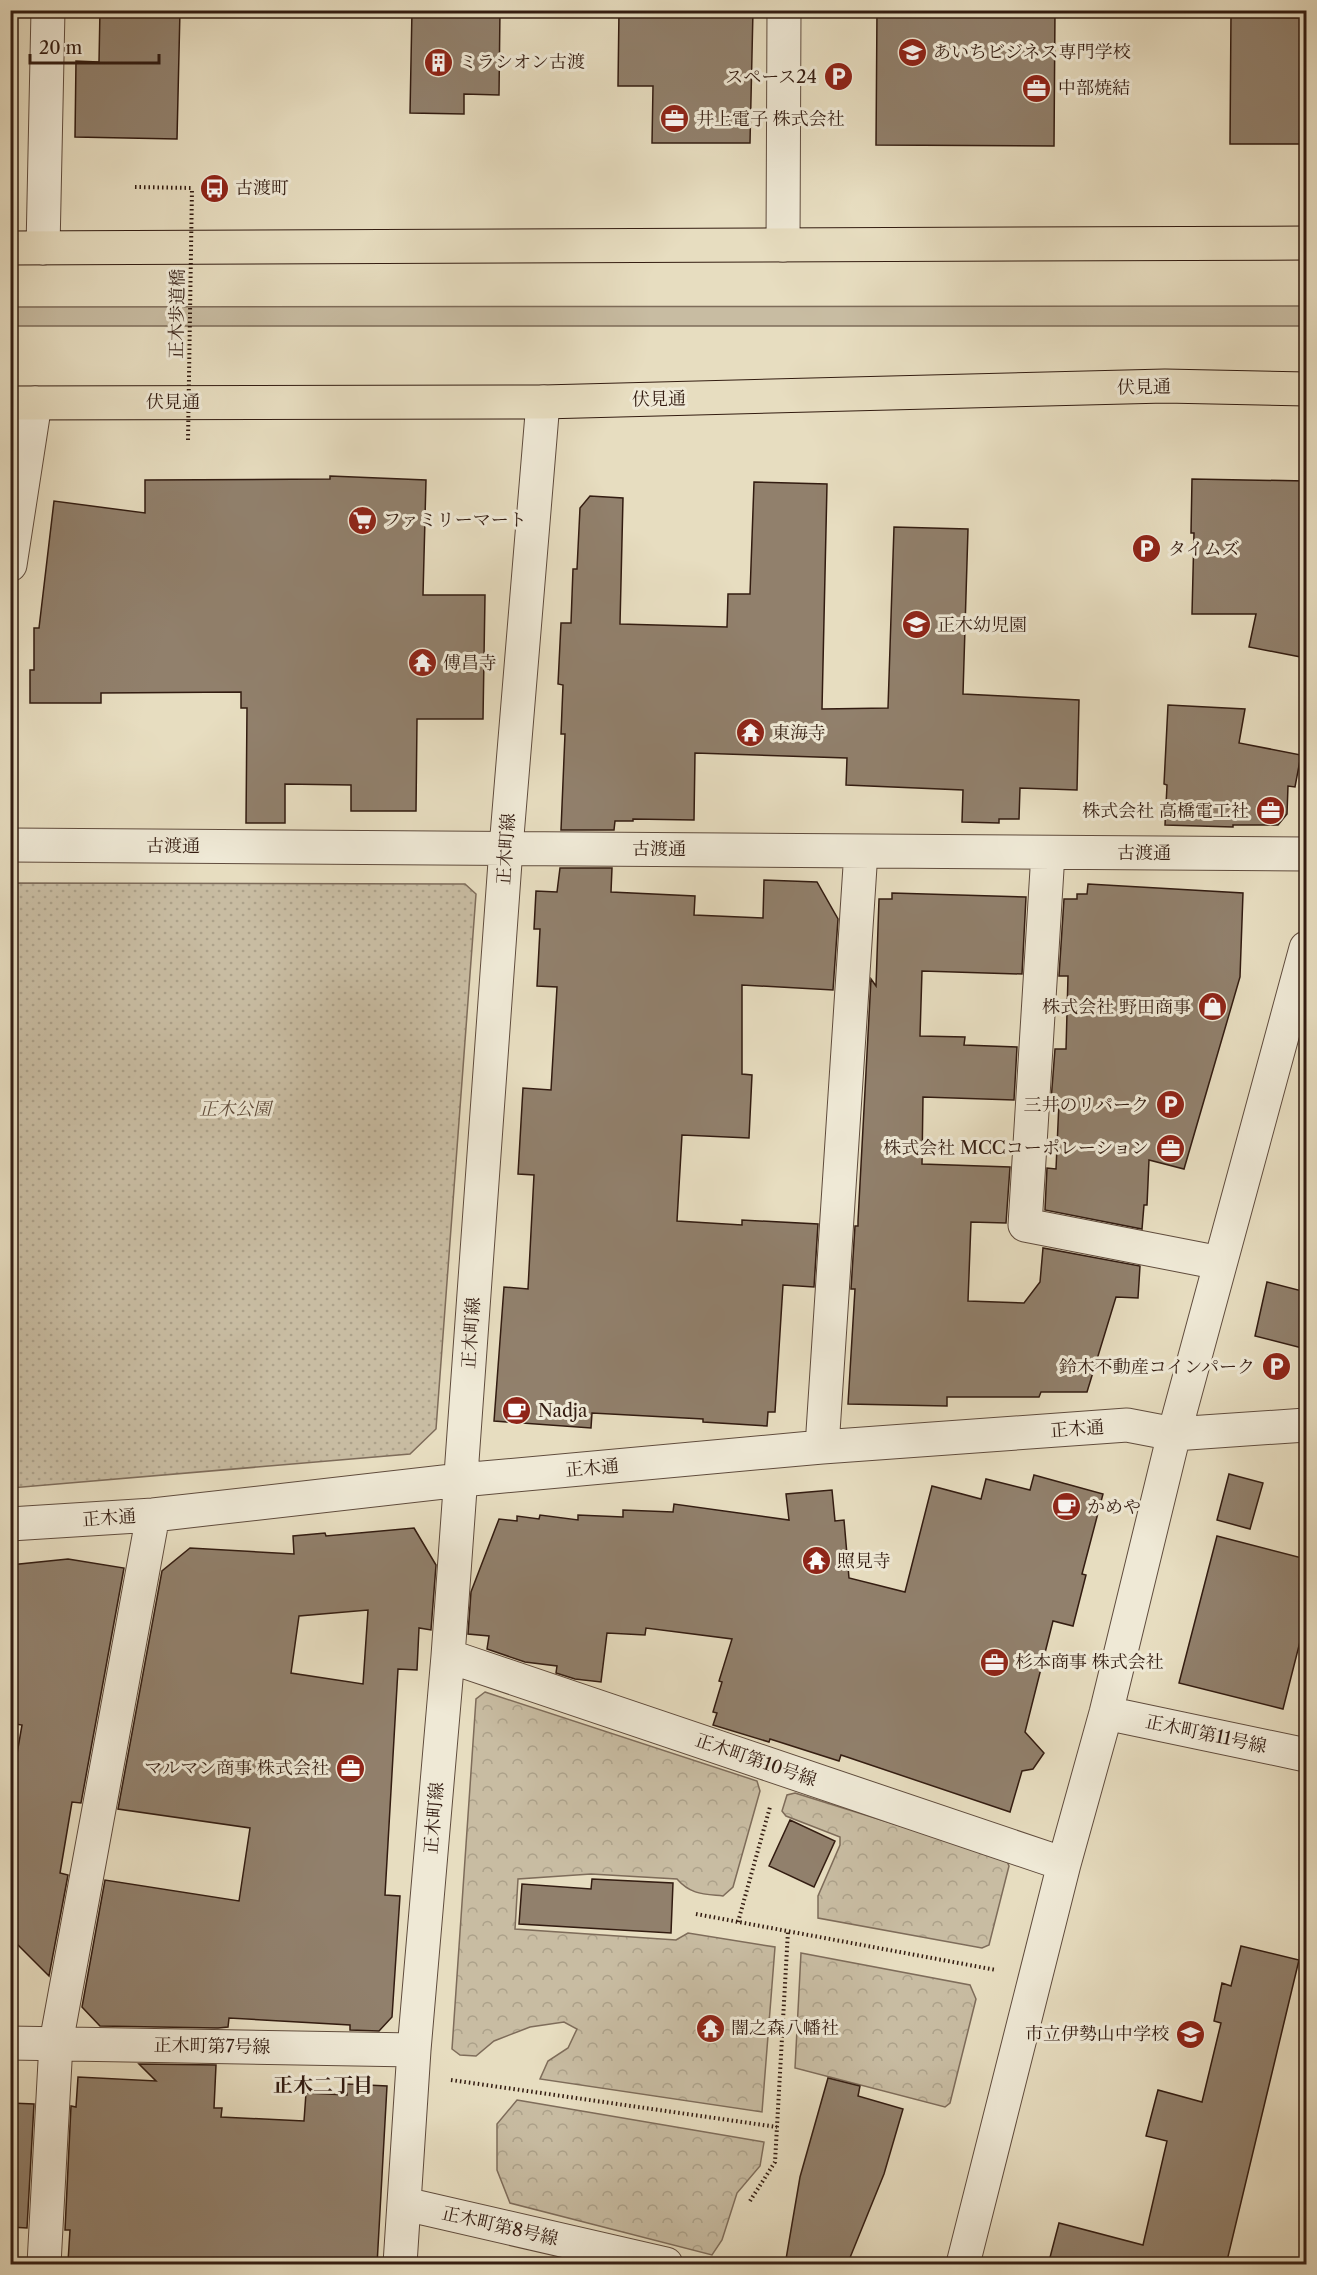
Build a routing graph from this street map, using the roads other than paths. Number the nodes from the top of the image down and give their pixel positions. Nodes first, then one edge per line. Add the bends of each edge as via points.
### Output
1 (48, 10) edge
2 (784, 10) edge
3 (1306, 243) edge
4 (783, 245) junction
5 (10, 248) edge
6 (43, 248) junction
7 (1306, 389) edge
8 (543, 402) junction
9 (23, 403) edge
10 (10, 566) edge
11 (10, 845) edge
12 (506, 848) junction
13 (861, 851) junction
14 (1048, 853) junction
15 (1306, 854) edge
16 (1306, 948) edge
17 (1220, 1263) junction
18 (1306, 1425) edge
19 (1174, 1434) junction
20 (822, 1447) junction
21 (460, 1480) junction
22 (153, 1515) junction
23 (10, 1524) edge
24 (448, 1656) junction
25 (1106, 1713) junction
26 (1306, 1755) edge
27 (1064, 1864) junction
28 (10, 2043) edge
29 (56, 2043) junction
30 (414, 2062) junction
31 (405, 2204) junction
32 (44, 2265) edge
33 (400, 2265) edge
34 (666, 2265) edge
35 (963, 2265) edge

1 - 6 street
2 - 4 street
3 - 4 highway
4 - 6 highway
5 - 6 highway
7 - 8 highway, 伏見通 via 1165,386
8 - 9 highway, 伏見通
8 - 12 street, 正木町線
9 - 10 street
11 - 12 street, 古渡通
12 - 13 street, 古渡通
12 - 21 street, 正木町線
13 - 14 street, 古渡通
13 - 20 street
14 - 15 street, 古渡通
14 - 17 street via 1025,1225
16 - 17 street
17 - 19 street
18 - 19 street, 正木通
19 - 20 street, 正木通 via 1127,1425
19 - 25 street
20 - 21 street, 正木通
21 - 22 street, 正木通
21 - 24 street, 正木町線
22 - 23 street, 正木通
22 - 29 street
24 - 27 street, 正木町第10号線
24 - 30 street, 正木町線
25 - 26 street, 正木町第11号線
25 - 27 street
27 - 35 street
28 - 29 street, 正木町第7号線
29 - 30 street, 正木町第7号線
29 - 32 street
30 - 31 street, 正木町線
31 - 33 street, 正木町線
31 - 34 street, 正木町第8号線

